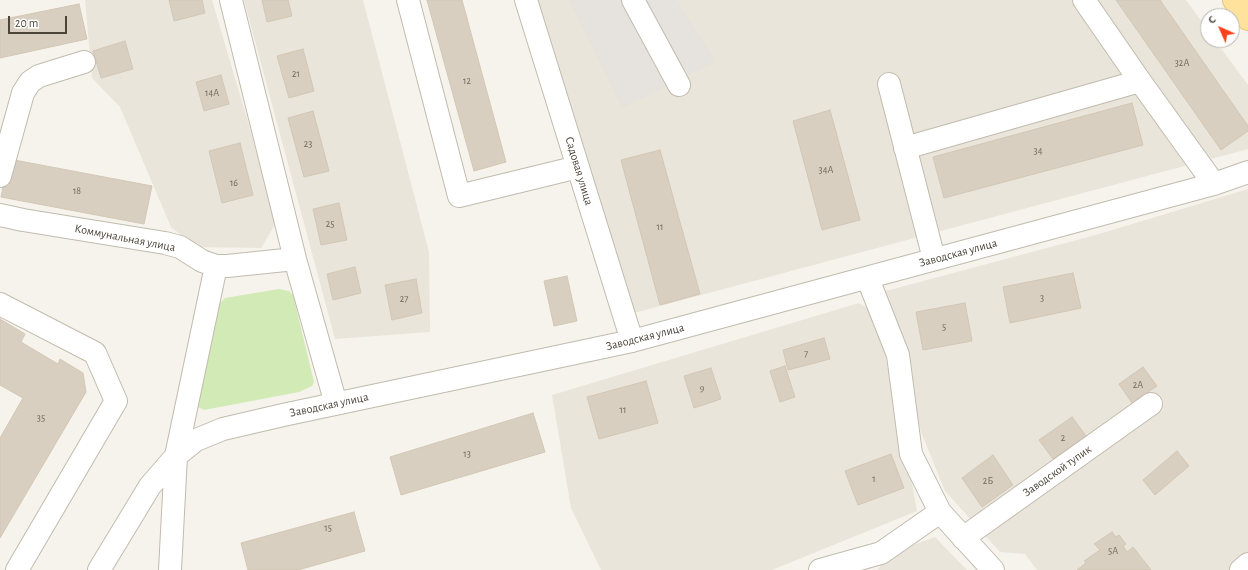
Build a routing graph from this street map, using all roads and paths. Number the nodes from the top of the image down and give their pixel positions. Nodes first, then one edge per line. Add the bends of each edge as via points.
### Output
1 (231, 0) edge
2 (408, 0) edge
3 (526, 0) edge
4 (633, 0) edge
5 (1084, 0) edge
6 (1234, 0) edge
7 (1248, 19) edge
8 (84, 62) dead end
9 (1140, 81) junction
10 (679, 84) dead end
11 (889, 84) dead end
12 (905, 148) junction
13 (578, 167) junction
14 (1248, 172) edge
15 (0, 176) edge
16 (1214, 184) junction
17 (0, 214) edge
18 (295, 259) junction
19 (934, 259) junction
20 (216, 266) junction
21 (868, 278) junction
22 (0, 304) edge
23 (632, 341) junction
24 (336, 404) junction
25 (1151, 404) dead end
26 (176, 456) junction
27 (940, 512) junction
28 (963, 538) junction
29 (1248, 564) edge
30 (17, 570) edge
31 (99, 570) edge
32 (170, 570) edge
33 (820, 570) edge
34 (993, 570) edge
35 (1241, 570) edge

1 - 18 street
2 - 13 street via 459,196
3 - 13 street, Садовая улица
4 - 10 street
5 - 9 street
6 - 7 main road
8 - 15 street via 39,76 30,82 23,93
9 - 12 street
9 - 16 street
11 - 12 street
12 - 19 street
13 - 23 street, Садовая улица
14 - 16 street, Заводская улица
16 - 19 street, Заводская улица
17 - 20 street, Коммунальная улица via 165,243
18 - 20 street, Коммунальная улица
18 - 24 street
19 - 21 street, Заводская улица
20 - 26 street
21 - 23 street, Заводская улица
21 - 27 street via 898,355 911,454
22 - 30 street via 95,353 116,401
23 - 24 street, Заводская улица
24 - 26 street, Заводская улица via 223,429 196,440
25 - 28 street, Заводской тупик
26 - 31 street, Заводская улица via 150,486
26 - 32 street
27 - 28 street
27 - 33 street via 881,553
28 - 34 street
29 - 35 street

